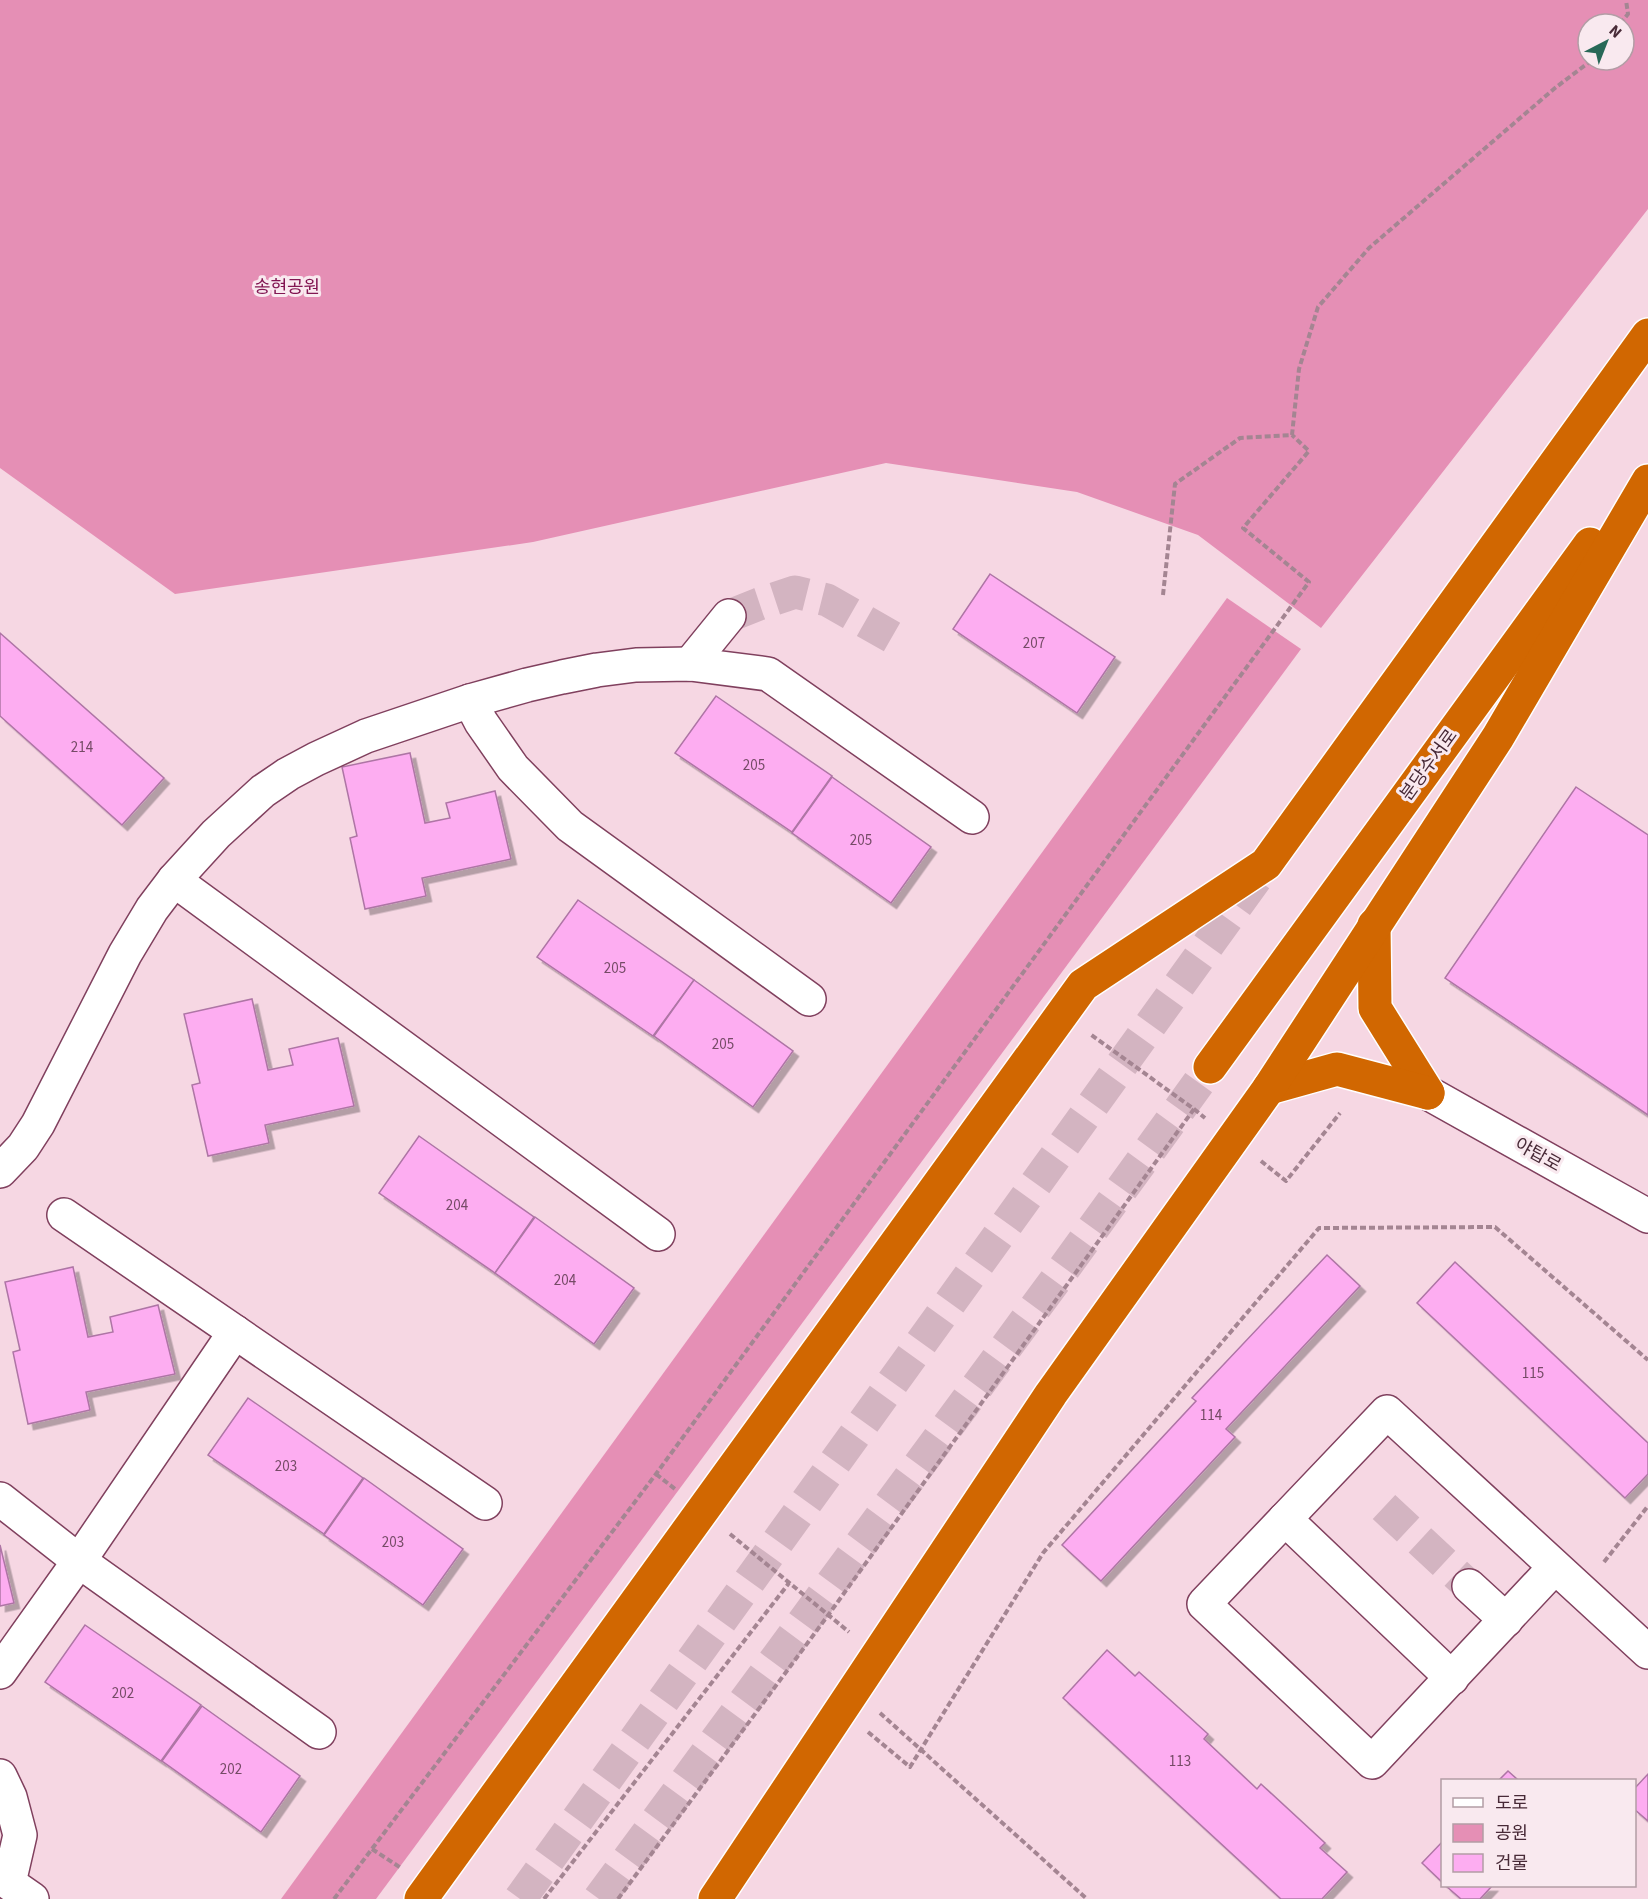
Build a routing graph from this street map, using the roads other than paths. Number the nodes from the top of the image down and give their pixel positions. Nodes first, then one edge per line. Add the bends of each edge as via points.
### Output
1 (1648, 335) edge
2 (1648, 464) edge
3 (1648, 481) edge
4 (729, 616) tunnel mouth
5 (690, 664) junction
6 (470, 701) junction
7 (972, 818) dead end
8 (174, 880) junction
9 (1374, 925) junction
10 (809, 999) dead end
11 (1210, 1067) tunnel mouth
12 (1269, 1088) junction
13 (1428, 1093) junction
14 (0, 1171) edge
15 (64, 1215) dead end
16 (1648, 1216) edge
17 (658, 1234) dead end
18 (235, 1332) junction
19 (0, 1499) edge
20 (485, 1503) dead end
21 (1285, 1519) junction
22 (79, 1561) junction
23 (1555, 1567) junction
24 (1469, 1586) tunnel mouth
25 (1506, 1620) junction
26 (1648, 1652) edge
27 (0, 1672) edge
28 (1452, 1678) junction
29 (319, 1732) dead end
30 (0, 1776) edge
31 (14, 1886) edge
32 (421, 1899) edge
33 (715, 1899) edge

1 - 32 highway via 1266,864 1083,985
2 - 11 highway, 분당수서로
3 - 9 highway via 1498,737
4 - 5 street
5 - 6 street via 597,670
5 - 7 street via 768,674
6 - 8 street via 366,736 288,774 262,791
6 - 10 street via 513,768 570,826
8 - 14 street via 125,954 38,1124
8 - 17 street
9 - 12 highway
9 - 13 highway via 1375,1008
12 - 13 highway via 1337,1069
12 - 33 highway via 1051,1394
13 - 16 street, 야탑로
15 - 18 street
18 - 20 street
18 - 22 street
19 - 22 street
21 - 23 street via 1387,1412
21 - 28 street
21 - 28 street via 1204,1604 1372,1762
22 - 27 street
22 - 29 street
23 - 25 street
23 - 26 street
24 - 25 street
25 - 28 street
30 - 31 street via 20,1835

